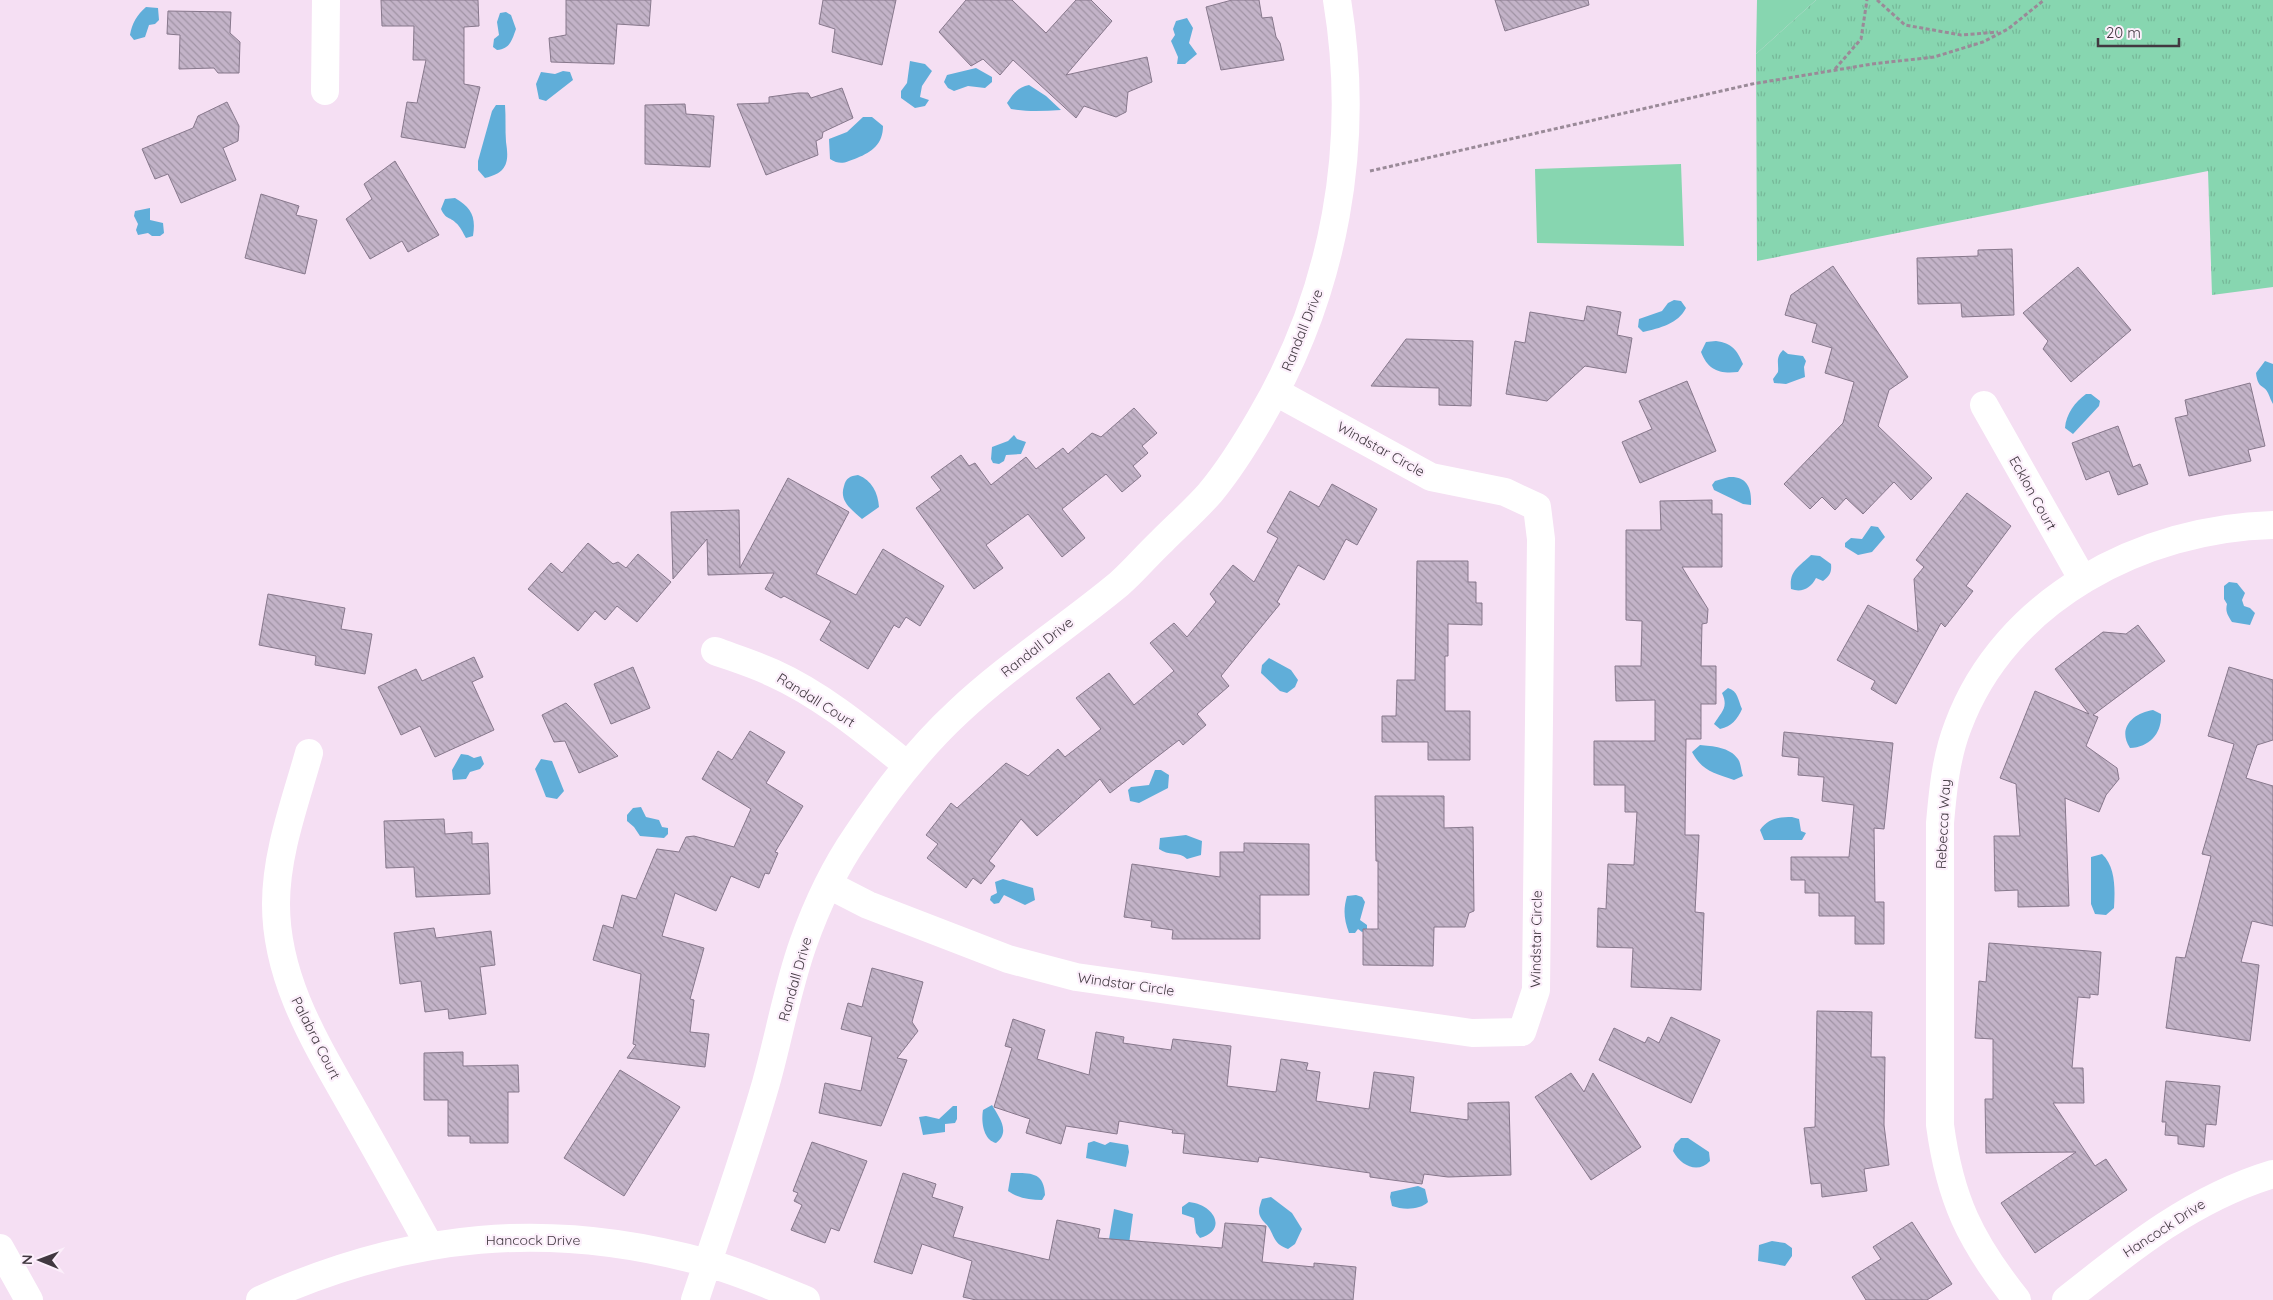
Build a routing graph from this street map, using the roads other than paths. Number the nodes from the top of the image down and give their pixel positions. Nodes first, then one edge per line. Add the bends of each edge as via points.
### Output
1 (326, 0) edge
2 (1337, 0) edge
3 (325, 91) dead end
4 (1276, 392) junction
5 (1984, 405) dead end
6 (2273, 524) edge
7 (2083, 580) junction
8 (715, 651) dead end
9 (309, 754) dead end
10 (907, 765) junction
11 (829, 885) junction
12 (2273, 1174) edge
13 (429, 1245) junction
14 (0, 1248) edge
15 (707, 1263) junction
16 (29, 1300) edge
17 (260, 1300) edge
18 (694, 1300) edge
19 (806, 1300) edge
20 (2017, 1300) edge
21 (2066, 1300) edge

1 - 3 street
2 - 4 street, Randall Drive via 1347,101 1338,208 1324,272 1303,333
4 - 10 street, Randall Drive via 1249,438 1211,491 1121,582 956,713
4 - 11 street, Windstar Circle via 1431,476 1505,492 1537,507 1541,539 1536,990 1522,1032 1472,1033 1076,977 1008,959 868,905
5 - 7 street, Ecklon Court
6 - 7 street, Rebecca Way via 2194,535 2151,548
7 - 20 street, Rebecca Way via 2050,601 1995,657 1974,690 1958,726 1943,782 1940,822 1940,1125 1944,1154 1956,1200 1971,1236
8 - 10 street, Randall Court via 774,673 807,692
9 - 13 street, Palabra Court via 281,851 277,877 277,931 288,983 308,1028
10 - 11 street, Randall Drive via 854,838
11 - 15 street, Randall Drive via 803,944 765,1085
12 - 21 street, Hancock Drive via 2213,1197 2171,1220
13 - 15 street, Hancock Drive via 518,1237 582,1239 646,1248
13 - 17 street, Hancock Drive via 389,1253 307,1278
14 - 16 street
15 - 18 street, Randall Drive
15 - 19 street, Hancock Drive

